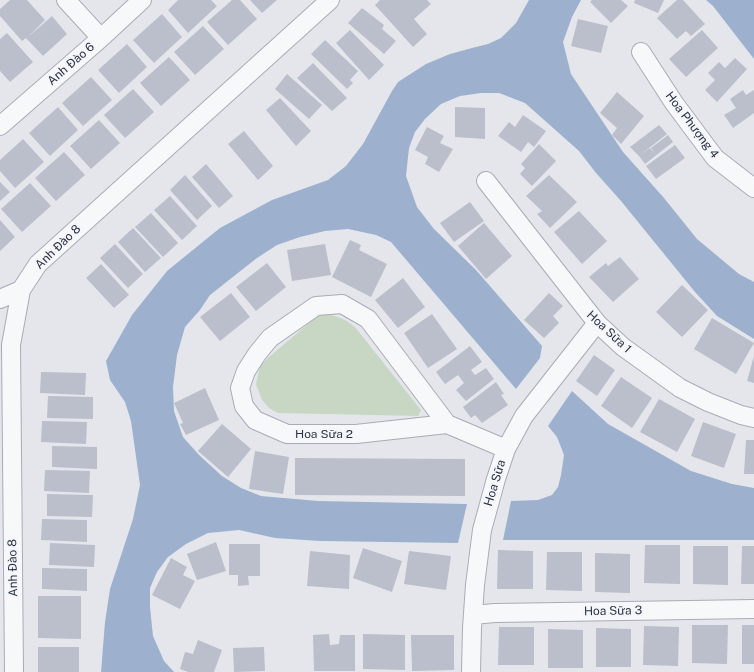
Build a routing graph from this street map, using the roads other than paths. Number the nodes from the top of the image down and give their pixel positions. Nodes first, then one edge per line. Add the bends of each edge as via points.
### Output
1 (66, 0) edge
2 (142, 0) edge
3 (330, 0) edge
4 (101, 38) junction
5 (641, 52) dead end
6 (4, 116) edge
7 (486, 181) dead end
8 (754, 188) edge
9 (21, 290) junction
10 (0, 299) edge
11 (597, 323) junction
12 (6, 339) edge
13 (754, 418) edge
14 (447, 424) junction
15 (506, 449) junction
16 (754, 609) edge
17 (473, 615) junction
18 (14, 672) edge
19 (471, 672) edge

1 - 4 street
2 - 4 street, Anh Đào 6
3 - 9 street, Anh Đào 8 via 38,264
4 - 6 street, Anh Đào 6
5 - 8 street, Hoa Phượng 4 via 674,103 715,158
7 - 11 street, Hoa Sữa 1
9 - 10 street
9 - 12 street, Anh Đào 8
11 - 13 street, Hoa Sữa 1 via 623,347 680,388 708,402
11 - 15 street, Hoa Sữa via 524,416
12 - 18 street, Anh Đào 8
14 - 14 street, Hoa Sữa 2 via 368,319 342,304 316,306 270,338 246,371 240,388 244,406 255,420 287,434 356,434
14 - 15 street, Hoa Sữa 2
15 - 17 street, Hoa Sữa via 482,530
16 - 17 street, Hoa Sữa 3
17 - 19 street, Hoa Sữa

